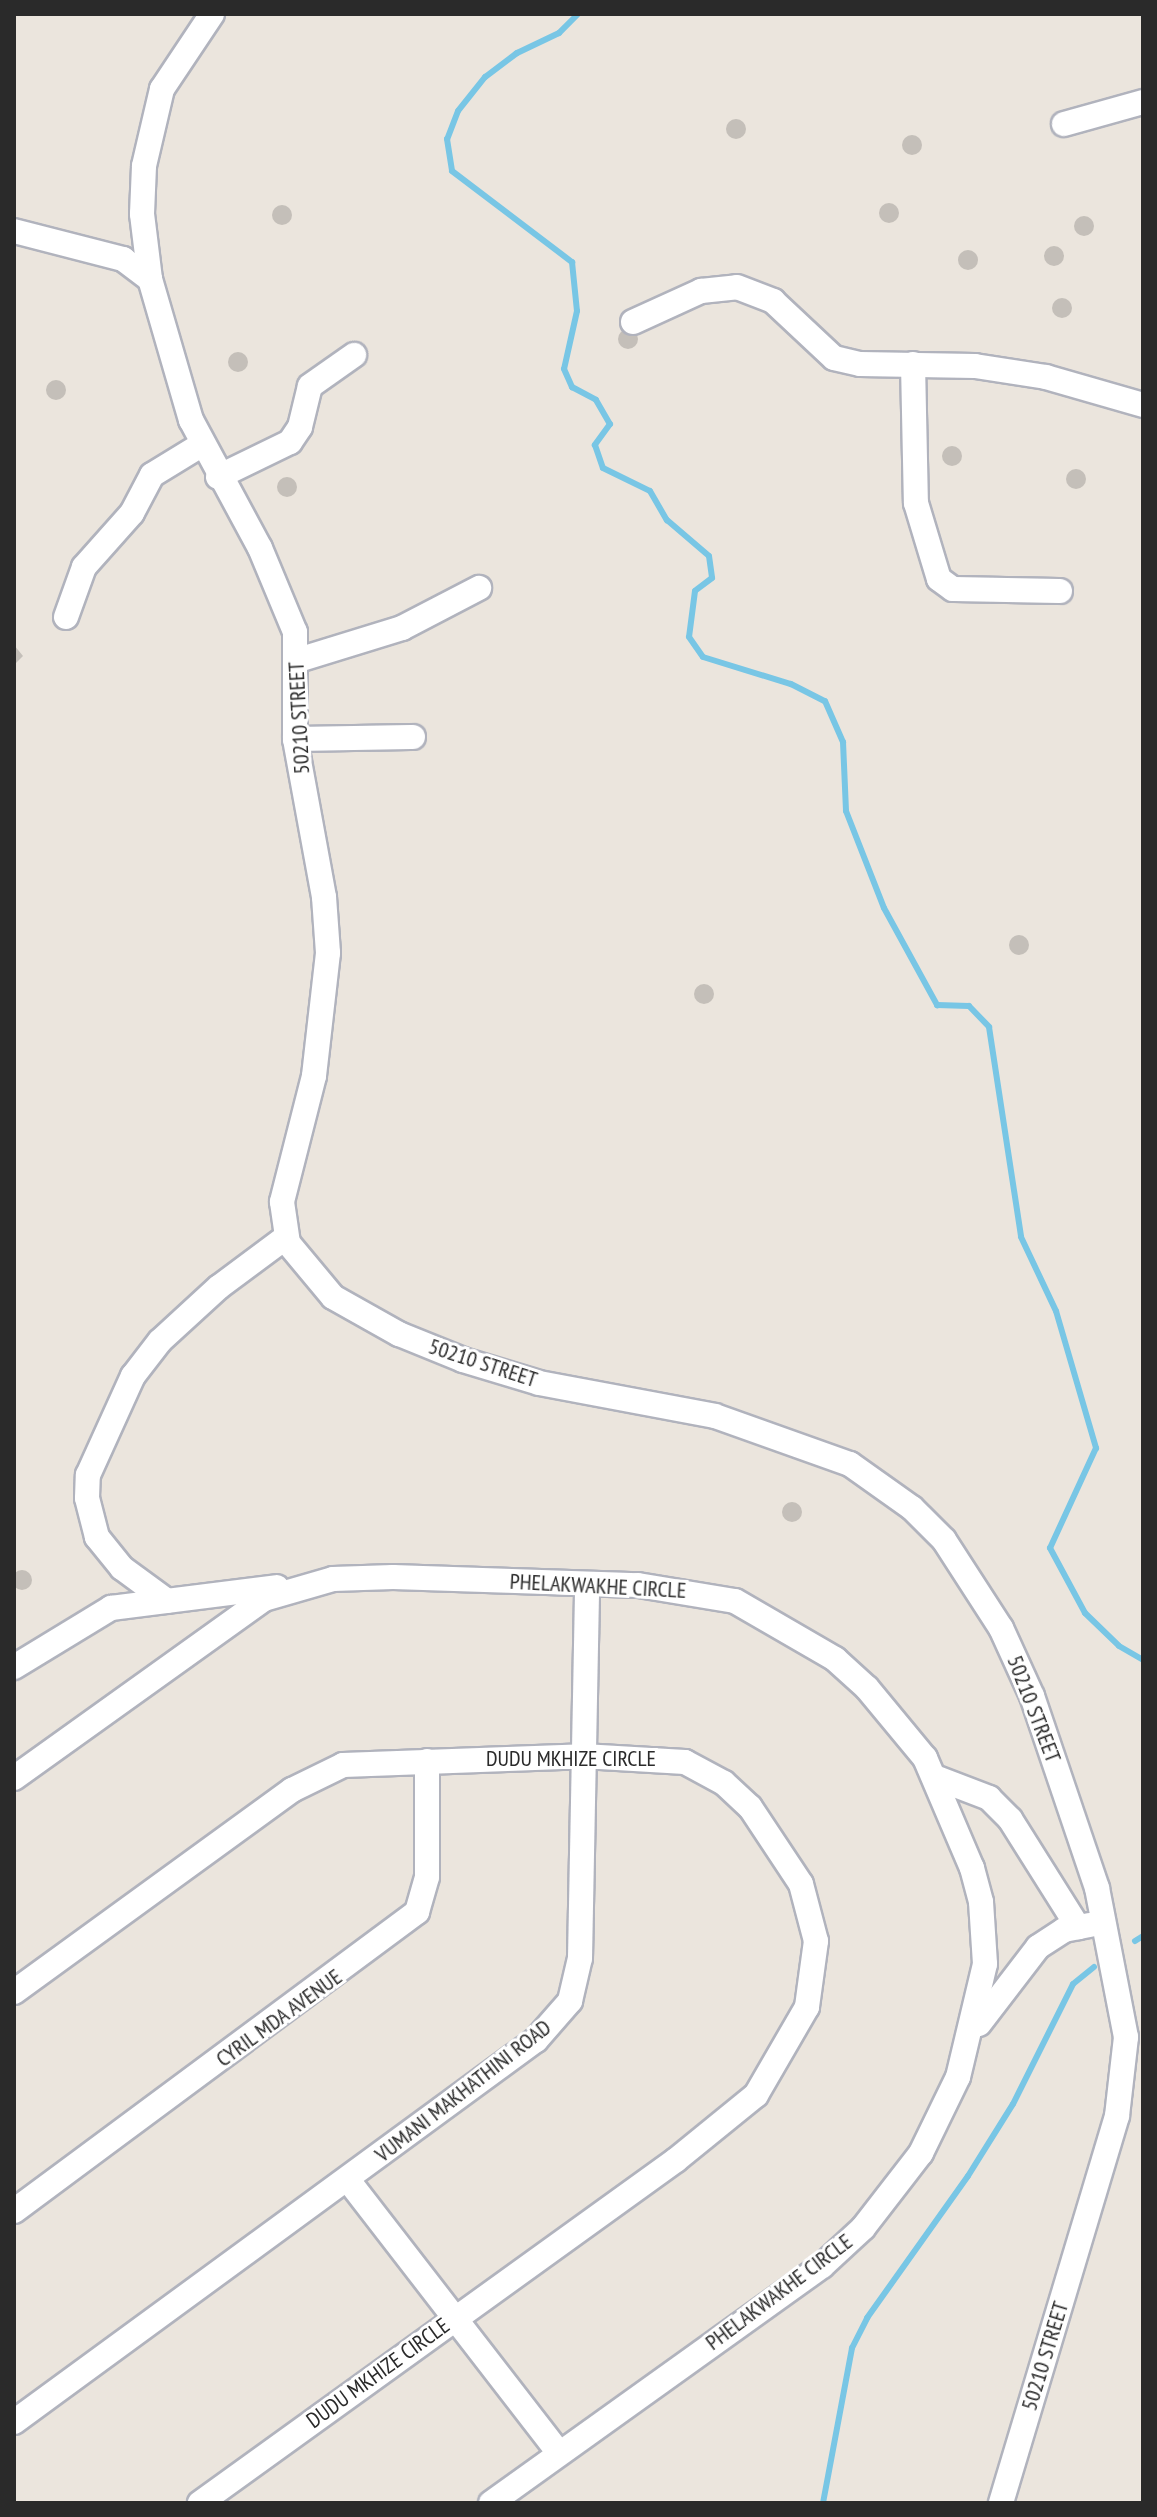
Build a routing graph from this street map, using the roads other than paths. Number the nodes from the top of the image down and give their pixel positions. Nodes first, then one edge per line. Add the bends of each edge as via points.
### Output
1 (212, 14) edge
2 (1143, 102) edge
3 (1064, 124) dead end
4 (14, 231) edge
5 (150, 279) junction
6 (633, 322) dead end
7 (354, 355) dead end
8 (913, 364) junction
9 (1143, 405) edge
10 (201, 445) junction
11 (218, 477) junction
12 (479, 588) dead end
13 (1060, 591) dead end
14 (66, 617) dead end
15 (295, 661) junction
16 (413, 737) dead end
17 (295, 739) junction
18 (286, 1237) junction
19 (302, 1584) junction
20 (587, 1585) junction
21 (167, 1601) junction
22 (14, 1667) edge
23 (583, 1756) junction
24 (427, 1761) junction
25 (14, 1778) edge
26 (937, 1778) junction
27 (1104, 1923) junction
28 (1078, 1927) junction
29 (14, 1992) edge
30 (973, 2032) junction
31 (1133, 2088) edge
32 (348, 2180) junction
33 (14, 2211) edge
34 (454, 2317) junction
35 (14, 2422) edge
36 (558, 2452) junction
37 (200, 2503) edge
38 (491, 2503) edge
39 (1001, 2503) edge

1 - 5 street, 50210 STREET via 162,89 153,116 142,214
2 - 3 street
4 - 5 street via 123,259
5 - 10 street, 50210 STREET
6 - 8 street via 701,291 737,287 773,301 834,358 860,364
7 - 11 street via 310,386 300,427 290,442
8 - 9 street via 975,366 1058,379
8 - 13 street via 916,503 939,579 953,589
10 - 11 street, 50210 STREET
10 - 14 street via 152,475 132,513 84,567
11 - 15 street, 50210 STREET via 289,609
12 - 15 street via 402,628
15 - 17 street, 50210 STREET
16 - 17 street
17 - 18 street, 50210 STREET via 324,897 328,953 314,1076 282,1202
18 - 21 street via 219,1287 160,1341 133,1376 88,1475 90,1516 102,1545 122,1568
18 - 27 street, 50210 STREET via 294,1256 333,1297 399,1334 539,1383 687,1410 782,1438 850,1464 912,1508 964,1568 1020,1668 1093,1874
19 - 20 street, PHELAKWAKHE CIRCLE via 393,1577
19 - 21 street
19 - 25 street, PHELAKWAKHE CIRCLE via 245,1611
20 - 23 street, VUMANI MAKHATHINI ROAD
20 - 26 street, PHELAKWAKHE CIRCLE via 679,1588 763,1613 835,1659 867,1688
21 - 22 street via 94,1614
23 - 24 street, DUDU MKHIZE CIRCLE
23 - 32 street, VUMANI MAKHATHINI ROAD via 580,1958 570,2001 536,2040
23 - 34 street, DUDU MKHIZE CIRCLE via 685,1762 724,1783 750,1807 801,1884 812,1918 816,1941 807,2007 775,2069 733,2118
24 - 29 street, DUDU MKHIZE CIRCLE via 343,1765 316,1776
24 - 33 street, CYRIL MDA AVENUE via 427,1877 417,1912
26 - 28 street via 989,1798 1010,1819
26 - 30 street, PHELAKWAKHE CIRCLE via 981,1902 985,1964
27 - 28 street
27 - 31 street, 50210 STREET
28 - 30 street via 1052,1935 1038,1947
30 - 36 street, PHELAKWAKHE CIRCLE via 921,2153 863,2228 822,2266
31 - 39 street, 50210 STREET
32 - 34 street
32 - 35 street, VUMANI MAKHATHINI ROAD
34 - 36 street
34 - 37 street, DUDU MKHIZE CIRCLE
36 - 38 street, PHELAKWAKHE CIRCLE

